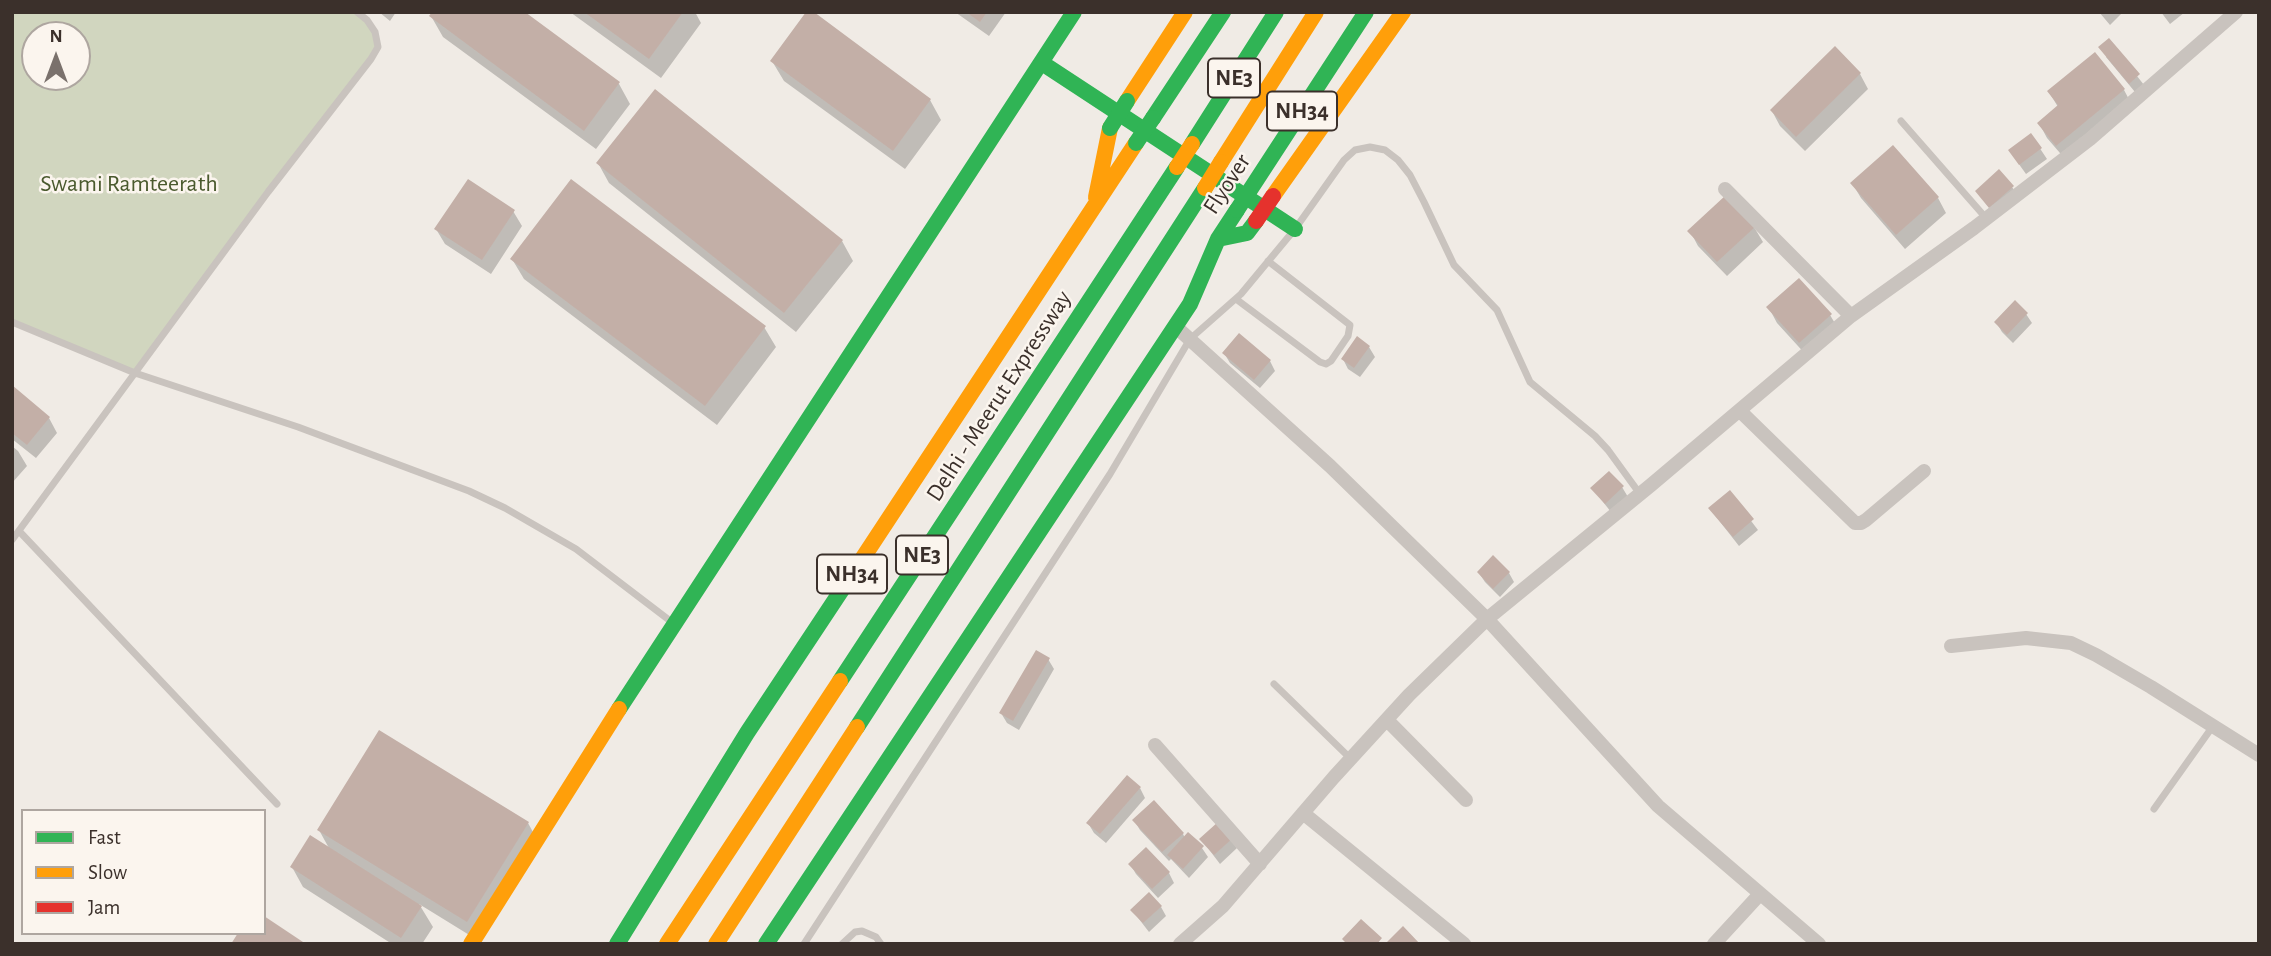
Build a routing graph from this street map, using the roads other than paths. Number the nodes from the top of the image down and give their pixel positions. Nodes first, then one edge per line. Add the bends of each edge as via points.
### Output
1 (357, 12) edge
2 (1074, 12) edge
3 (1185, 12) edge
4 (1223, 12) edge
5 (1276, 12) edge
6 (1316, 12) edge
7 (1366, 12) edge
8 (1403, 12) edge
9 (2236, 12) edge
10 (1042, 63) junction
11 (1901, 121) dead end
12 (1725, 189) dead end
13 (1094, 208) junction
14 (1986, 218) junction
15 (1296, 229) junction
16 (1219, 239) junction
17 (1268, 261) junction
18 (1236, 299) junction
19 (1851, 316) junction
20 (12, 322) edge
21 (1175, 326) junction
22 (1190, 339) junction
23 (135, 373) junction
24 (1740, 411) junction
25 (1924, 471) dead end
26 (1640, 494) junction
27 (19, 531) junction
28 (12, 540) edge
29 (1487, 619) junction
30 (674, 623) junction
31 (1951, 646) dead end
32 (1274, 684) dead end
33 (1387, 720) junction
34 (2213, 726) junction
35 (1155, 745) dead end
36 (2259, 755) edge
37 (1351, 759) junction
38 (1466, 800) dead end
39 (277, 804) dead end
40 (2154, 809) dead end
41 (1304, 813) junction
42 (1260, 864) junction
43 (1760, 894) junction
44 (1185, 943) edge
45 (471, 944) edge
46 (617, 944) edge
47 (667, 944) edge
48 (716, 944) edge
49 (766, 944) edge
50 (804, 944) edge
51 (842, 944) edge
52 (881, 944) edge
53 (1464, 944) edge
54 (1714, 944) edge
55 (1819, 944) edge

1 - 23 lane via 376,32 378,47 371,59
2 - 10 main road
3 - 13 main road, bridge via 1110,128
4 - 13 main road, NH34, bridge
5 - 47 main road, Delhi - Meerut Expressway / NE3, bridge
6 - 48 main road, NE3, bridge
7 - 16 main road, Flyover / NH34, bridge
8 - 16 main road, bridge via 1247,233
9 - 14 street via 2090,139
10 - 15 main road
10 - 30 main road
11 - 14 lane
12 - 19 street
13 - 46 main road, NH34 via 747,733
14 - 19 street
15 - 17 lane
15 - 26 lane via 1355,150 1377,148 1398,160 1410,175 1454,265 1497,310 1530,382 1595,436
16 - 21 main road, NH34
17 - 18 lane
17 - 18 lane via 1350,325 1331,361 1320,362
18 - 22 lane
19 - 24 street
20 - 23 lane
21 - 22 street
21 - 49 main road, NH34
22 - 29 street via 1330,466
22 - 50 lane via 1102,485
23 - 27 lane
23 - 30 lane via 298,427 481,497 576,549
24 - 25 street via 1855,523 1866,520
24 - 26 street
26 - 29 street
27 - 28 lane
27 - 39 lane
29 - 33 street
29 - 43 street via 1658,806
30 - 45 main road
31 - 34 street via 2026,639 2071,643
32 - 37 lane
33 - 37 street
33 - 38 street
34 - 36 street
34 - 40 lane
35 - 42 street
37 - 41 street
41 - 42 street
41 - 53 street
42 - 44 street
43 - 54 street
43 - 55 street
51 - 52 lane via 862,931

